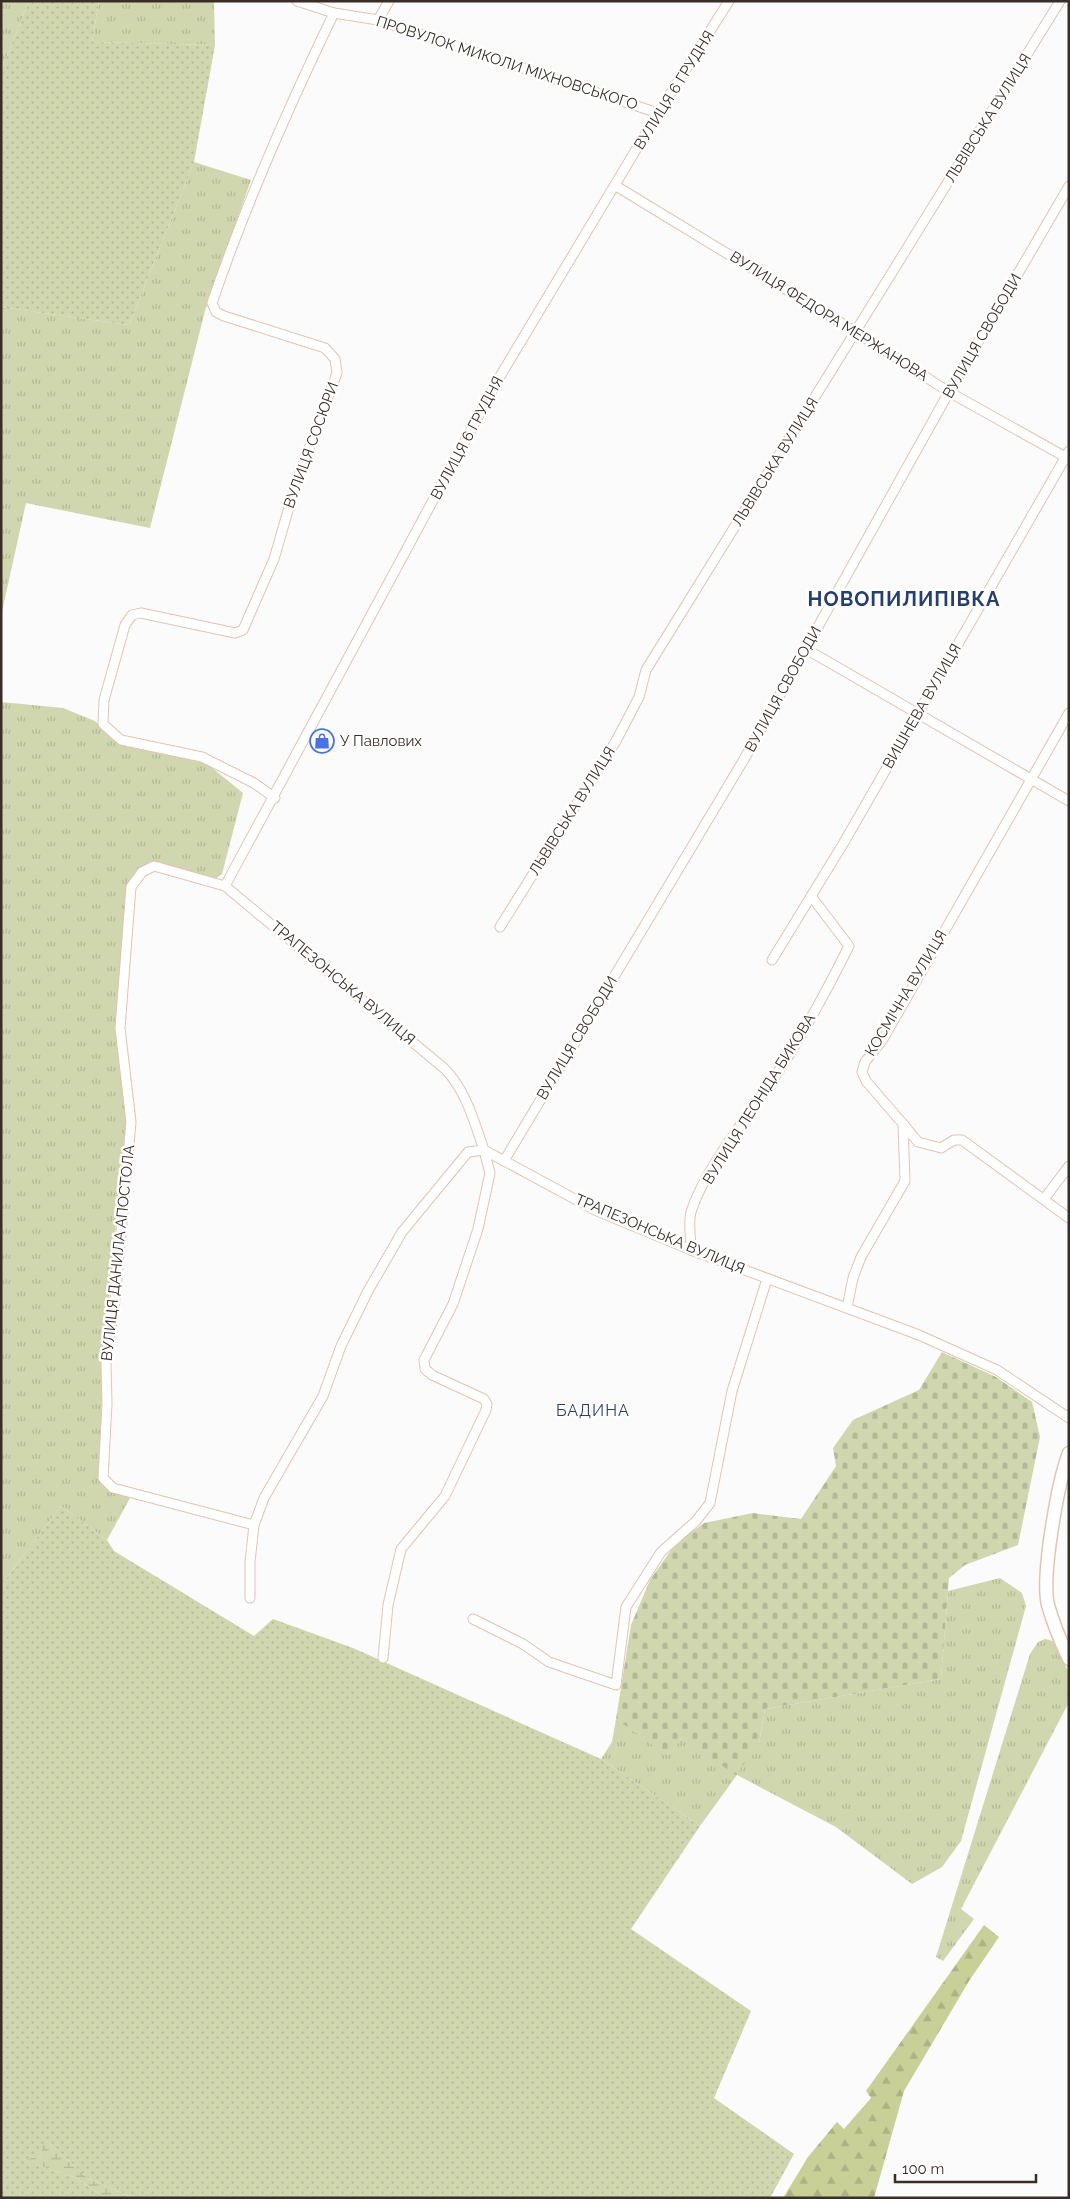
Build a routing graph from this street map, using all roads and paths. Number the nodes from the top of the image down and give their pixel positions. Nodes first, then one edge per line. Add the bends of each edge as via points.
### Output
1 (297, 1) edge
2 (389, 1) edge
3 (729, 1) edge
4 (1060, 1) edge
5 (334, 13) junction
6 (378, 20) junction
7 (658, 113) junction
8 (616, 186) junction
9 (1069, 186) edge
10 (856, 332) junction
11 (949, 392) junction
12 (1067, 456) edge
13 (806, 649) junction
14 (917, 712) junction
15 (1069, 714) edge
16 (1031, 778) junction
17 (275, 798) junction
18 (1069, 801) edge
19 (142, 872) joint
20 (226, 886) junction
21 (811, 896) junction
22 (500, 928) dead end
23 (772, 960) dead end
24 (903, 1124) junction
25 (484, 1150) junction
26 (504, 1161) junction
27 (1069, 1166) edge
28 (1044, 1199) junction
29 (1069, 1218) edge
30 (691, 1250) junction
31 (767, 1279) junction
32 (847, 1307) junction
33 (1069, 1418) edge
34 (1069, 1453) edge
35 (254, 1525) junction
36 (250, 1598) dead end
37 (472, 1619) dead end
38 (383, 1658) dead end
39 (1069, 1659) edge

1 - 5 street, ПРОВУЛОК МИКОЛИ МІХНОВСЬКОГО
2 - 6 street
3 - 7 street, ВУЛИЦЯ 6 ГРУДНЯ
4 - 10 street, ЛЬВІВСЬКА ВУЛИЦЯ
5 - 6 street, ПРОВУЛОК МИКОЛИ МІХНОВСЬКОГО
5 - 17 street, ВУЛИЦЯ СОСЮРИ via 243,215 212,303 216,312 224,316 326,348 335,359 337,373 296,483 274,559 243,630 235,633 141,613 132,615 125,625 104,700 103,724 121,740 202,757 254,783
6 - 7 street, ПРОВУЛОК МИКОЛИ МІХНОВСЬКОГО
7 - 8 street, ВУЛИЦЯ 6 ГРУДНЯ
8 - 10 street, ВУЛИЦЯ ФЕДОРА МЕРЖАНОВА
8 - 17 street, ВУЛИЦЯ 6 ГРУДНЯ via 499,378
9 - 11 street, ВУЛИЦЯ СВОБОДИ
10 - 11 street, ВУЛИЦЯ ФЕДОРА МЕРЖАНОВА
10 - 22 street, ЛЬВІВСЬКА ВУЛИЦЯ via 646,670 639,697 616,741
11 - 12 street, ВУЛИЦЯ ФЕДОРА МЕРЖАНОВА
11 - 13 street, ВУЛИЦЯ СВОБОДИ
12 - 14 street, ВИШНЕВА ВУЛИЦЯ
13 - 14 street
13 - 26 street, ВУЛИЦЯ СВОБОДИ via 743,761
14 - 16 street
14 - 21 street, ВИШНЕВА ВУЛИЦЯ
15 - 16 street, КОСМІЧНА ВУЛИЦЯ
16 - 18 street
16 - 24 street, КОСМІЧНА ВУЛИЦЯ via 883,1039 865,1062 862,1072 866,1082
17 - 20 street, ВУЛИЦЯ 6 ГРУДНЯ
19 - 20 street, ТРАПЕЗОНСЬКА ВУЛИЦЯ via 154,866
19 - 35 street, ВУЛИЦЯ ДАНИЛА АПОСТОЛА via 131,887 120,1028 131,1122 106,1363 103,1478 113,1488
20 - 25 street, ТРАПЕЗОНСЬКА ВУЛИЦЯ via 445,1069 463,1094
21 - 23 street, ВИШНЕВА ВУЛИЦЯ
21 - 30 street, ВУЛИЦЯ ЛЕОНІДА БИКОВА via 849,946 784,1064 715,1164 690,1213
24 - 28 street, КОСМІЧНА ВУЛИЦЯ via 918,1142 941,1148 954,1140 962,1140
24 - 32 street via 905,1181 861,1257
25 - 26 street, ТРАПЕЗОНСЬКА ВУЛИЦЯ
25 - 35 street via 468,1152 402,1232 368,1291 341,1346 323,1396 264,1498
25 - 38 street via 490,1173 478,1229 453,1304 424,1360 425,1369 432,1375 484,1399 486,1410 445,1496 401,1549 388,1605
26 - 30 street, ТРАПЕЗОНСЬКА ВУЛИЦЯ via 597,1211
27 - 28 street
28 - 29 street
30 - 31 street, ТРАПЕЗОНСЬКА ВУЛИЦЯ
31 - 32 street, ТРАПЕЗОНСЬКА ВУЛИЦЯ
31 - 37 street via 732,1391 710,1504 696,1522 661,1552 626,1607 616,1685 548,1662 523,1644
32 - 33 street, ТРАПЕЗОНСЬКА ВУЛИЦЯ via 997,1370
34 - 39 main road via 1058,1491 1046,1580 1048,1604
35 - 36 street

